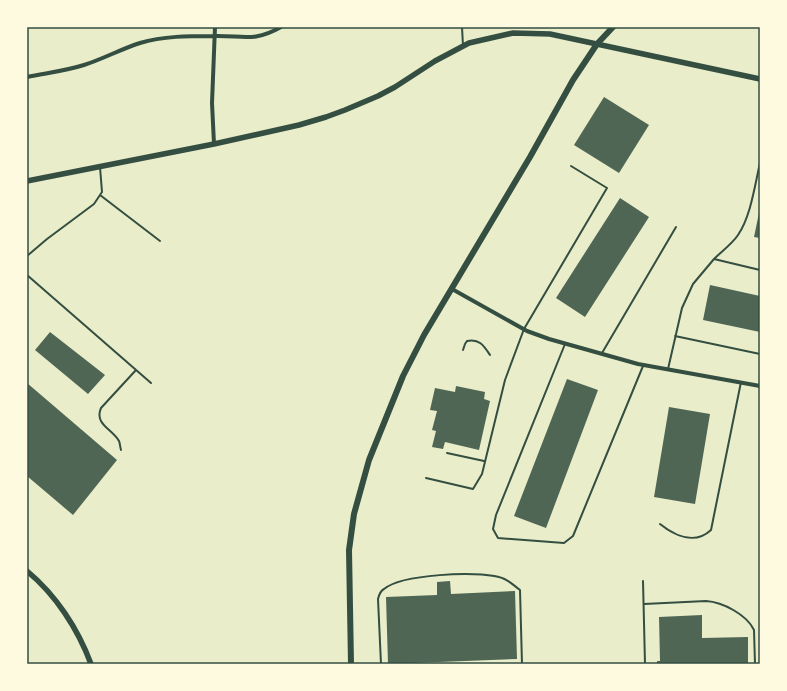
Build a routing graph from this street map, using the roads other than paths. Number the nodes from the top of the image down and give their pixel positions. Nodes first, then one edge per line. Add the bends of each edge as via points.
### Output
1 (214, 27) edge
2 (281, 27) edge
3 (462, 27) edge
4 (613, 27) edge
5 (214, 35) junction
6 (597, 44) junction
7 (463, 46) junction
8 (27, 77) edge
9 (760, 79) edge
10 (214, 144) junction
11 (760, 163) edge
12 (100, 166) junction
13 (571, 166) dead end
14 (27, 181) edge
15 (100, 195) junction
16 (676, 227) dead end
17 (160, 241) dead end
18 (27, 256) edge
19 (714, 259) junction
20 (760, 270) edge
21 (27, 274) edge
22 (452, 289) junction
23 (524, 329) junction
24 (675, 336) junction
25 (565, 344) junction
26 (463, 350) dead end
27 (601, 354) junction
28 (760, 354) edge
29 (490, 355) dead end
30 (644, 365) junction
31 (668, 369) junction
32 (136, 370) junction
33 (741, 382) junction
34 (151, 383) dead end
35 (760, 386) edge
36 (121, 450) dead end
37 (447, 453) dead end
38 (484, 461) junction
39 (426, 478) dead end
40 (660, 524) dead end
41 (27, 571) edge
42 (643, 581) dead end
43 (644, 604) junction
44 (91, 664) edge
45 (351, 664) edge
46 (381, 664) edge
47 (522, 664) edge
48 (645, 664) edge
49 (755, 664) edge

1 - 5 street
2 - 5 street via 258,37
3 - 7 lane
4 - 6 main road
5 - 8 street via 175,37 142,43 84,65
5 - 10 street
6 - 7 street via 550,34 513,33
6 - 9 street
6 - 22 main road via 573,80
7 - 10 street via 395,87 345,110 299,125
10 - 12 street
11 - 19 lane via 742,228 728,247
12 - 14 street
12 - 15 lane
13 - 23 lane via 607,188
15 - 17 lane
15 - 18 lane via 94,204
16 - 27 lane
19 - 20 lane
19 - 24 lane via 693,284 682,308
21 - 32 lane
22 - 23 street
22 - 45 main road via 403,376 369,460 357,499 349,550
23 - 25 street
23 - 38 lane via 505,380
24 - 28 lane
24 - 31 lane
25 - 27 street
25 - 30 lane via 496,515 493,528 498,538 564,544 573,536
26 - 29 lane via 467,342 476,341 483,344
27 - 30 street
30 - 31 street
31 - 33 street
32 - 34 lane
32 - 36 lane via 101,408 98,418 119,442
33 - 35 street
33 - 40 lane via 710,530 702,536 679,537
37 - 38 lane
38 - 39 lane via 482,474 473,489
41 - 44 street via 43,586 68,618
42 - 43 lane
43 - 48 lane
43 - 49 lane via 706,601 722,604 752,626
46 - 47 lane via 378,599 383,589 391,584 426,576 470,573 500,577 520,590

